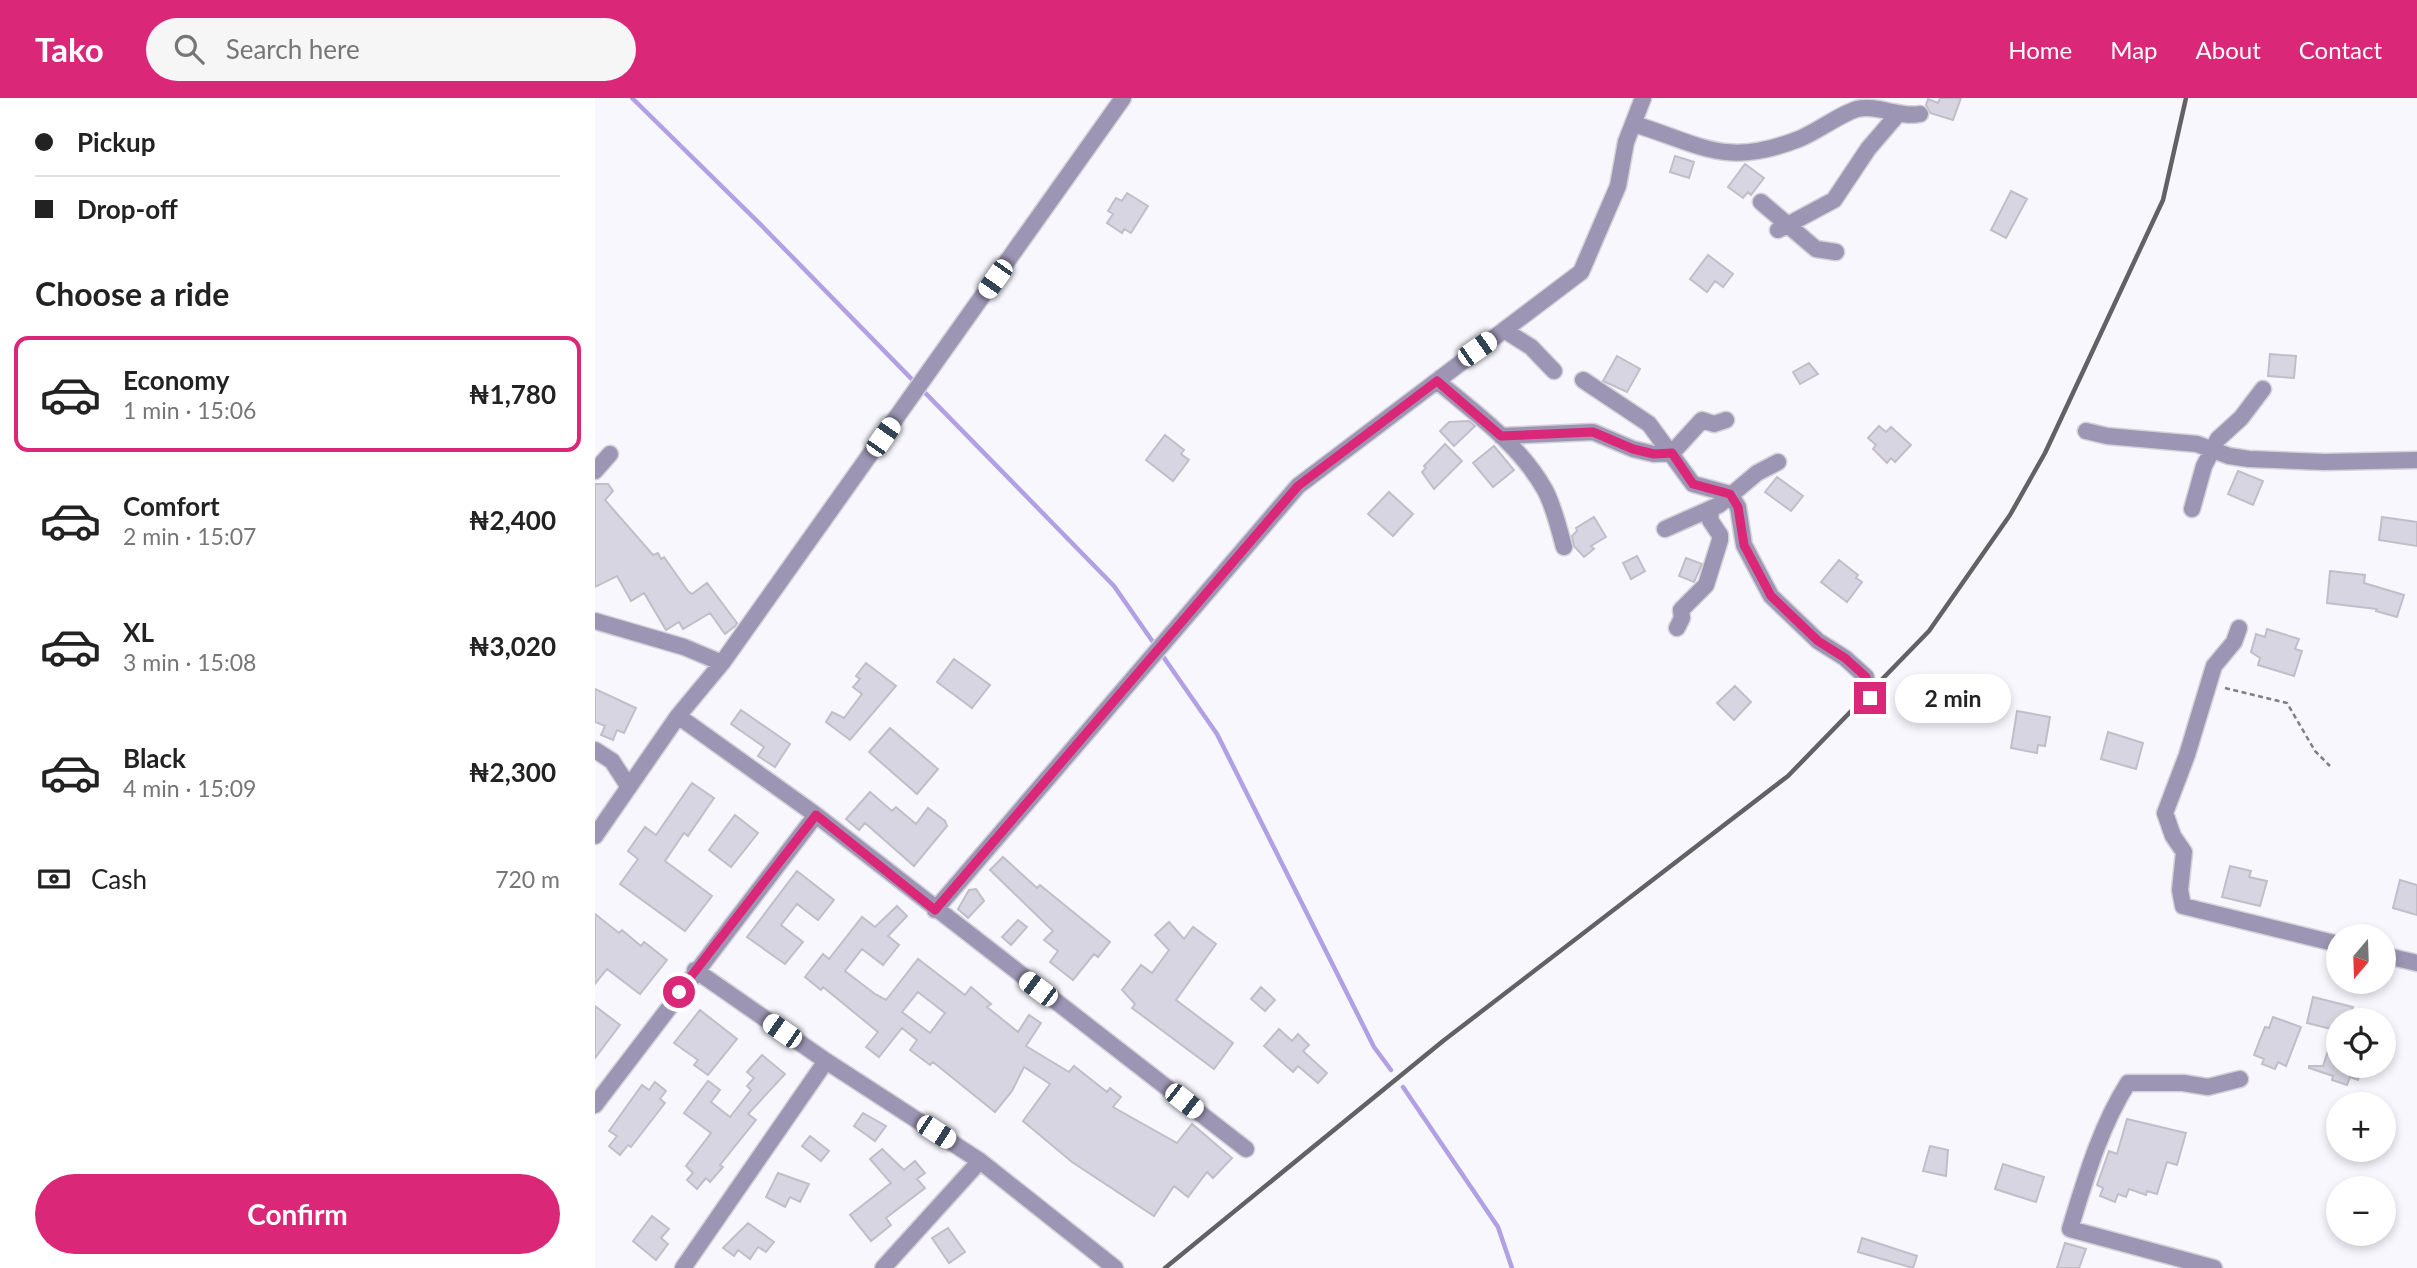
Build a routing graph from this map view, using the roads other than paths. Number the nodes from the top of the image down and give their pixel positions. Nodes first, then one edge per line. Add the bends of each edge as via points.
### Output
1 (1123, 98) edge
2 (1643, 98) edge
3 (1898, 114) junction
4 (1920, 114) dead end
5 (1634, 124) junction
6 (1761, 202) dead end
7 (1784, 227) junction
8 (1836, 252) dead end
9 (1504, 330) junction
10 (1554, 371) dead end
11 (1583, 380) dead end
12 (1437, 381) junction
13 (2263, 389) dead end
14 (1725, 420) dead end
15 (2086, 431) dead end
16 (1501, 436) junction
17 (2214, 449) junction
18 (1672, 453) junction
19 (610, 454) dead end
20 (2417, 460) edge
21 (1778, 462) dead end
22 (595, 471) edge
23 (1730, 494) junction
24 (2192, 509) dead end
25 (1711, 510) junction
26 (1665, 529) dead end
27 (1564, 547) dead end
28 (595, 621) edge
29 (1677, 628) dead end
30 (2239, 628) dead end
31 (722, 663) junction
32 (1870, 698) dead end
33 (678, 716) junction
34 (595, 750) edge
35 (629, 787) junction
36 (816, 815) junction
37 (595, 836) edge
38 (935, 910) junction
39 (2326, 941) edge
40 (2396, 958) edge
41 (2417, 963) edge
42 (695, 970) junction
43 (826, 1061) junction
44 (2240, 1079) dead end
45 (596, 1100) edge
46 (1246, 1149) dead end
47 (980, 1161) junction
48 (683, 1268) edge
49 (883, 1268) edge
50 (1115, 1268) edge
51 (2214, 1268) edge

1 - 31 street
2 - 5 street
3 - 4 street
3 - 5 street via 1856,109 1780,146 1721,154
3 - 7 street via 1863,155 1834,200
5 - 9 street via 1618,186 1581,272
6 - 7 street
7 - 8 street via 1816,248
9 - 10 street via 1531,346
9 - 12 street
11 - 18 street via 1649,424
12 - 16 street
12 - 38 street via 1298,486
13 - 17 street
14 - 18 street via 1714,424 1702,420
15 - 17 street
16 - 18 street via 1593,432 1633,449
16 - 27 street via 1547,493
17 - 20 street via 2249,459 2324,463
17 - 24 street via 2204,466
18 - 23 street via 1693,484
19 - 22 street
21 - 23 street
23 - 25 street
23 - 32 street via 1738,507 1744,545 1771,596 1818,641 1866,677
25 - 26 street
25 - 29 street via 1710,520 1720,540 1706,585 1681,610
28 - 31 street
30 - 39 street via 2206,685 2196,728 2165,813 2184,852 2179,890 2183,906
31 - 33 street
33 - 35 street
33 - 36 street
34 - 35 street via 612,761
35 - 37 street
36 - 38 street
36 - 42 street
38 - 46 street
40 - 41 street
42 - 43 street
42 - 45 street
43 - 47 street
43 - 48 street
44 - 51 street via 2209,1087 2128,1083 2116,1101 2070,1229
47 - 49 street
47 - 50 street

